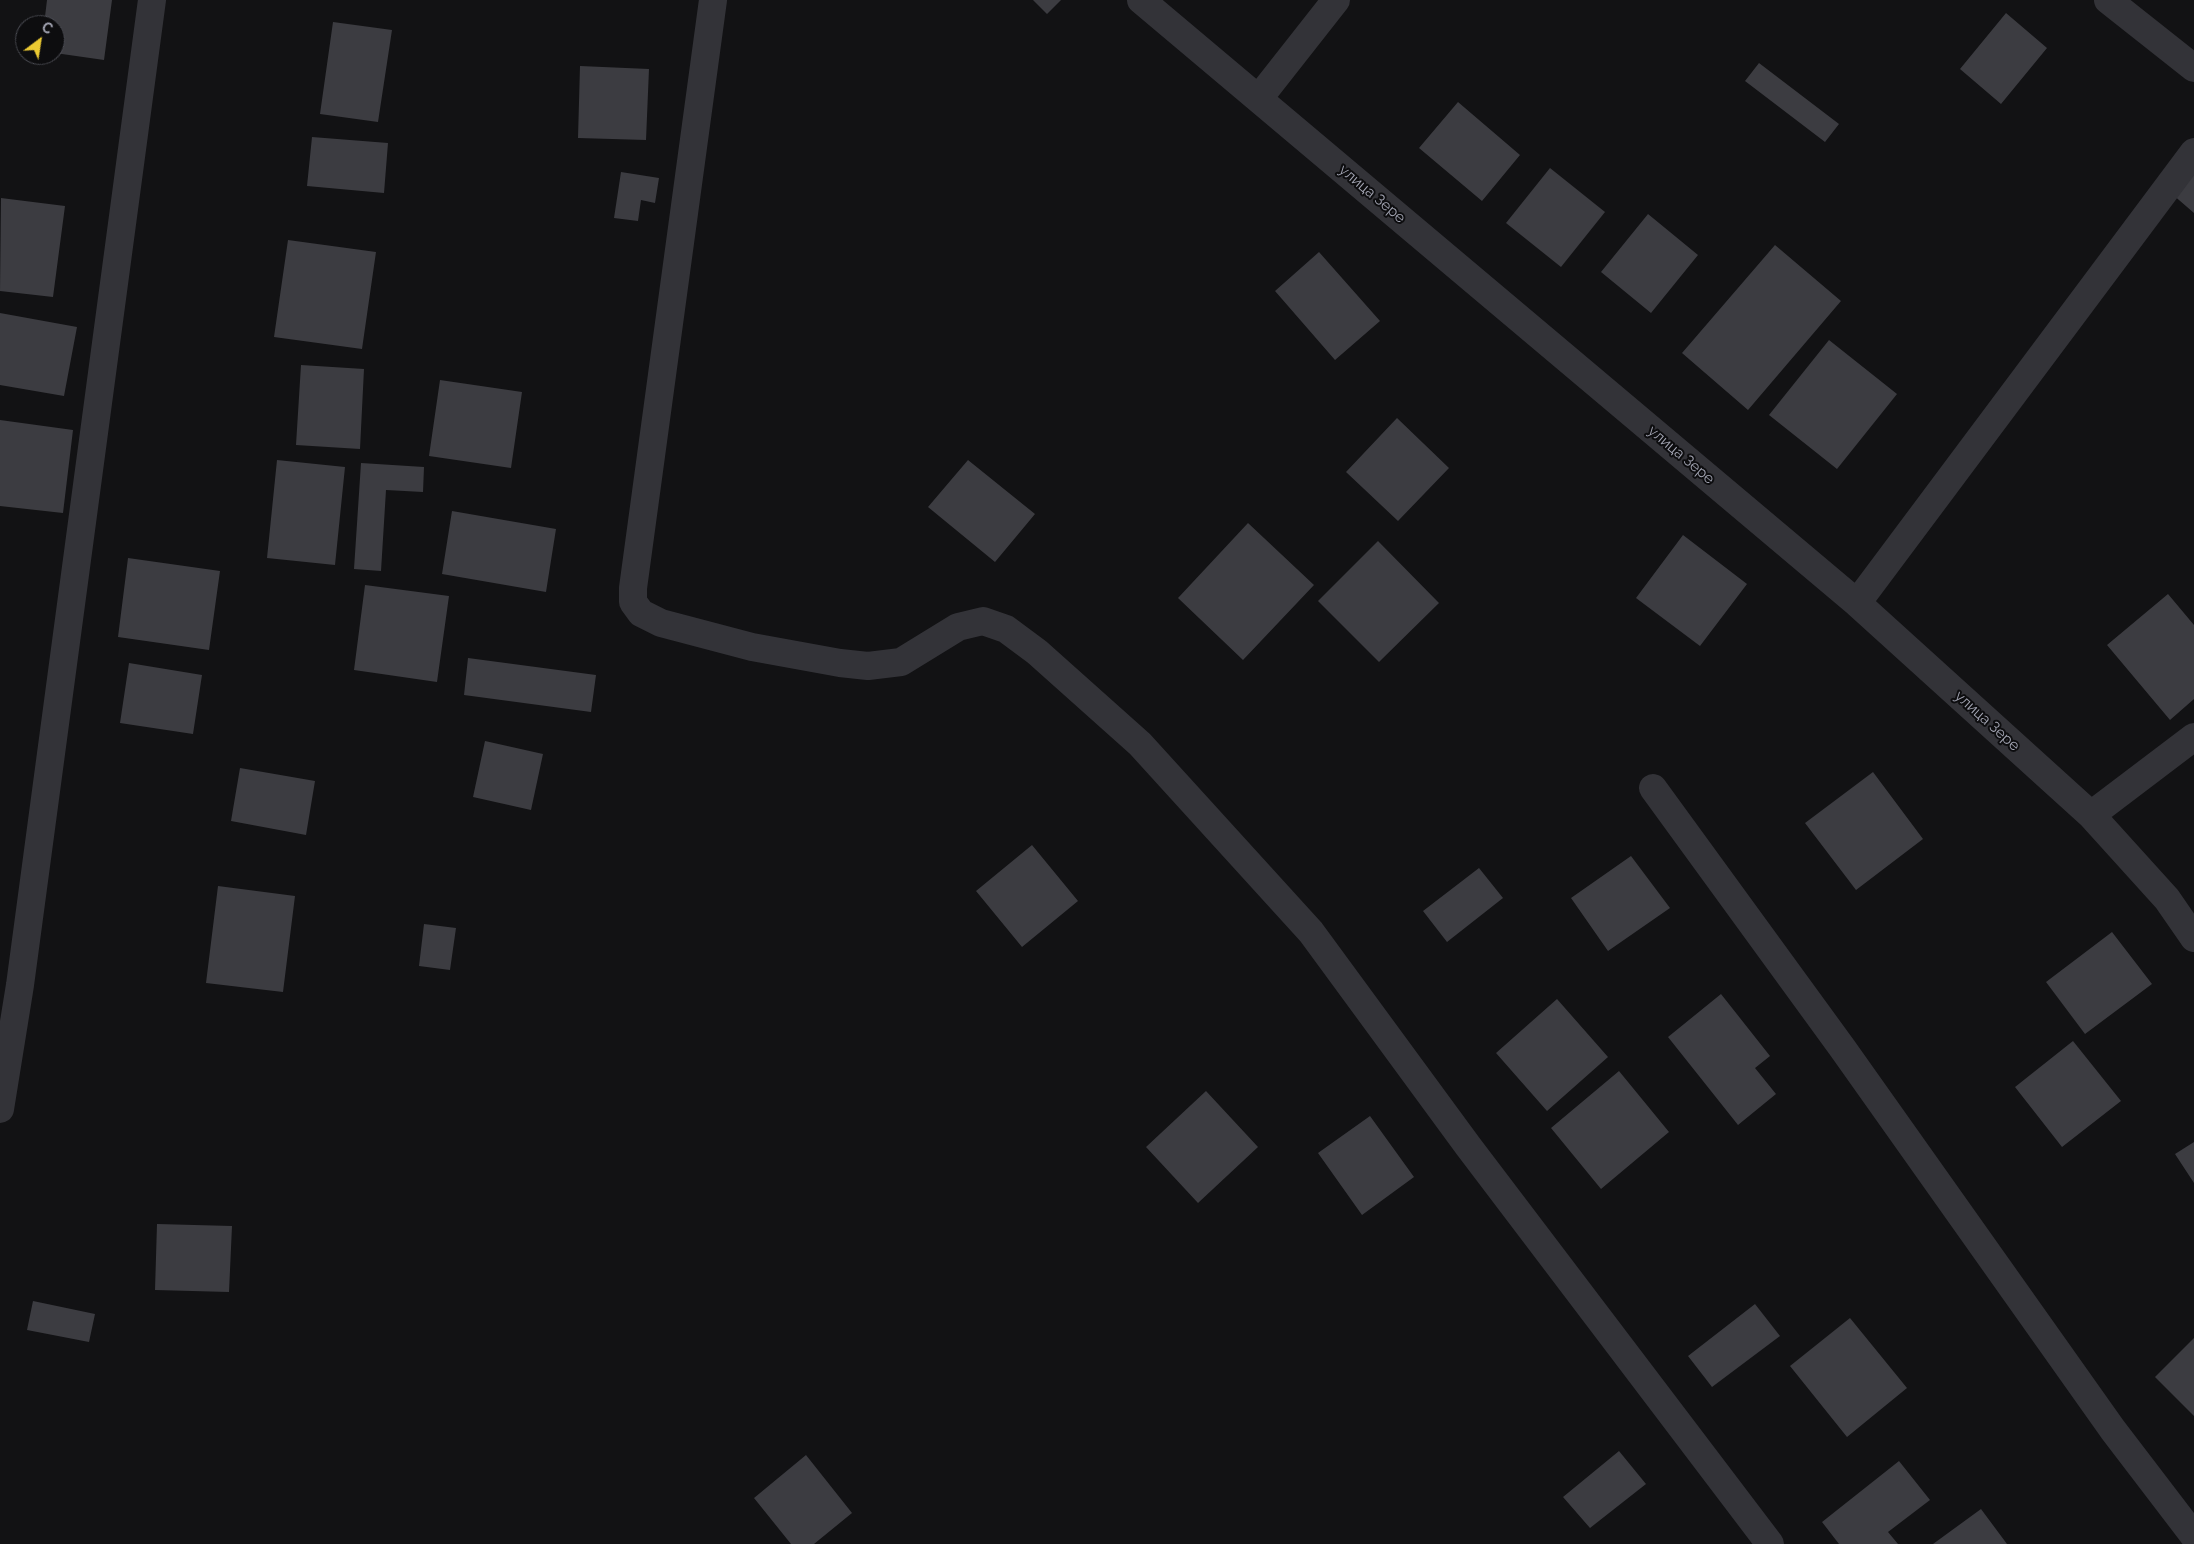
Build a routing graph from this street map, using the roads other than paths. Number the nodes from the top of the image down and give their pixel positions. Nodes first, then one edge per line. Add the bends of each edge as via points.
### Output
1 (152, 0) edge
2 (714, 0) edge
3 (1141, 0) edge
4 (1336, 0) edge
5 (2108, 0) edge
6 (2194, 68) edge
7 (1259, 98) junction
8 (2194, 152) edge
9 (1857, 603) junction
10 (2194, 737) edge
11 (1653, 788) dead end
12 (2091, 815) junction
13 (2194, 938) edge
14 (0, 1109) edge
15 (2194, 1536) edge
16 (1770, 1544) edge

1 - 14 street via 20,985
2 - 16 street via 633,602 641,613 661,623 752,647 840,663 868,666 901,662 958,627 982,621 1006,629 1037,652 1140,744 1310,932
3 - 7 street, улица Зере
4 - 7 street
5 - 6 street
7 - 9 street, улица Зере
8 - 9 street
9 - 12 street, улица Зере
10 - 12 street
11 - 15 street via 2113,1430
12 - 13 street, улица Зере via 2167,899

